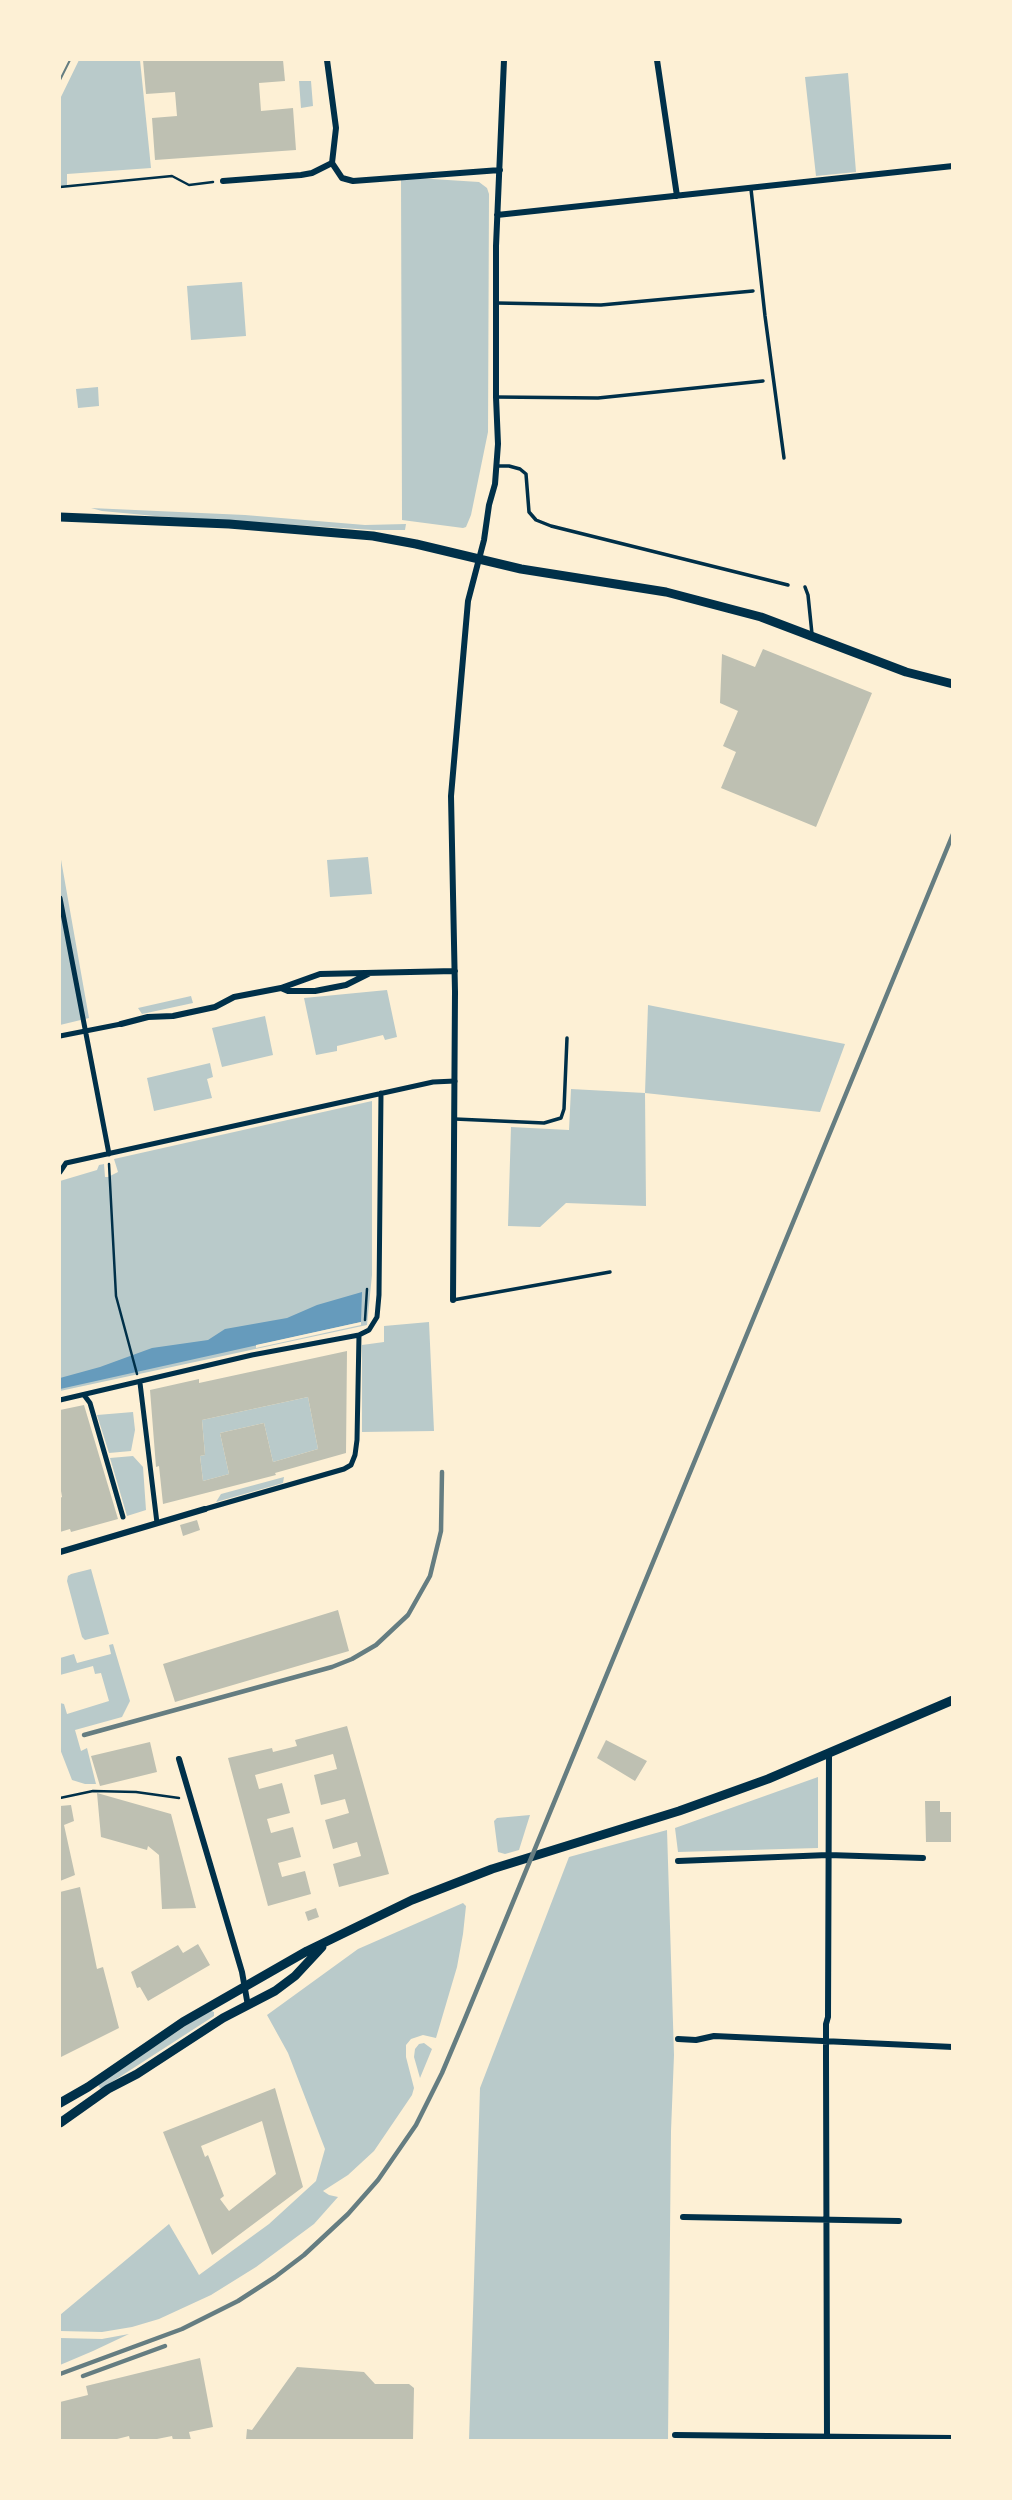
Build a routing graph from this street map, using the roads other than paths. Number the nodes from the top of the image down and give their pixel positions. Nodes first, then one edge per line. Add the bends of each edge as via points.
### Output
1 (327, 60) edge
2 (504, 60) edge
3 (657, 60) edge
4 (332, 163) junction
5 (953, 166) edge
6 (500, 170) junction
7 (223, 181) road end
8 (751, 187) junction
9 (677, 195) junction
10 (497, 215) junction
11 (753, 291) dead end
12 (496, 303) junction
13 (763, 381) dead end
14 (496, 397) junction
15 (784, 458) dead end
16 (496, 466) junction
17 (60, 517) edge
18 (479, 560) junction
19 (788, 585) dead end
20 (805, 587) dead end
21 (811, 636) junction
22 (953, 684) edge
23 (60, 898) edge
24 (454, 971) junction
25 (368, 974) junction
26 (281, 988) junction
27 (121, 1024) joint
28 (84, 1030) junction
29 (60, 1036) edge
30 (567, 1038) dead end
31 (455, 1081) junction
32 (381, 1093) junction
33 (455, 1119) junction
34 (109, 1154) junction
35 (60, 1172) edge
36 (610, 1272) dead end
37 (453, 1300) joint
38 (359, 1335) junction
39 (140, 1383) junction
40 (84, 1395) junction
41 (60, 1400) edge
42 (205, 1509) joint
43 (123, 1517) dead end
44 (157, 1523) junction
45 (60, 1552) edge
46 (953, 1700) edge
47 (829, 1754) junction
48 (179, 1759) dead end
49 (828, 1855) junction
50 (923, 1858) dead end
51 (678, 1861) dead end
52 (328, 1941) junction
53 (245, 1987) junction
54 (248, 2007) junction
55 (678, 2039) dead end
56 (826, 2041) junction
57 (953, 2047) edge
58 (60, 2103) edge
59 (60, 2123) edge
60 (682, 2217) dead end
61 (826, 2219) junction
62 (899, 2221) dead end
63 (675, 2435) dead end
64 (953, 2438) edge
65 (827, 2439) edge

1 - 4 street via 336,128
2 - 6 street
3 - 9 street
4 - 6 street via 342,178 353,181
4 - 7 street via 302,175
5 - 8 street
6 - 10 street
8 - 9 street
8 - 15 lane
9 - 10 street
10 - 12 street
11 - 12 lane via 601,305
12 - 14 street
13 - 14 lane via 598,398
14 - 16 street
16 - 18 street
16 - 19 lane via 526,474 529,512 543,523
17 - 18 main road via 373,536
18 - 21 main road via 666,592 761,617
18 - 24 street via 468,601 451,796
20 - 21 lane
21 - 22 main road via 906,673
23 - 28 street
24 - 25 street
24 - 31 street
25 - 26 street via 320,974
25 - 26 street via 323,990
26 - 27 street via 234,997 215,1007
27 - 28 street
28 - 29 street
28 - 34 street
30 - 33 lane via 561,1118 544,1123
31 - 32 street
31 - 33 street
32 - 34 street
32 - 38 street via 378,1308 374,1324
33 - 37 street
34 - 35 street via 66,1163
36 - 37 lane
38 - 39 street
38 - 42 street via 357,1440 351,1465
39 - 40 street
39 - 44 street
40 - 41 street
40 - 43 street
42 - 44 street
44 - 45 street
46 - 47 main road
47 - 49 street
47 - 52 main road via 679,1811 461,1880
48 - 53 street
49 - 50 street
49 - 51 street
49 - 56 street
52 - 53 main road
52 - 54 main road via 295,1976
53 - 54 street
53 - 58 main road
54 - 59 main road via 223,2018
55 - 56 street
56 - 57 street
56 - 61 street
60 - 61 street
61 - 62 street
61 - 65 street
63 - 65 street
64 - 65 street

